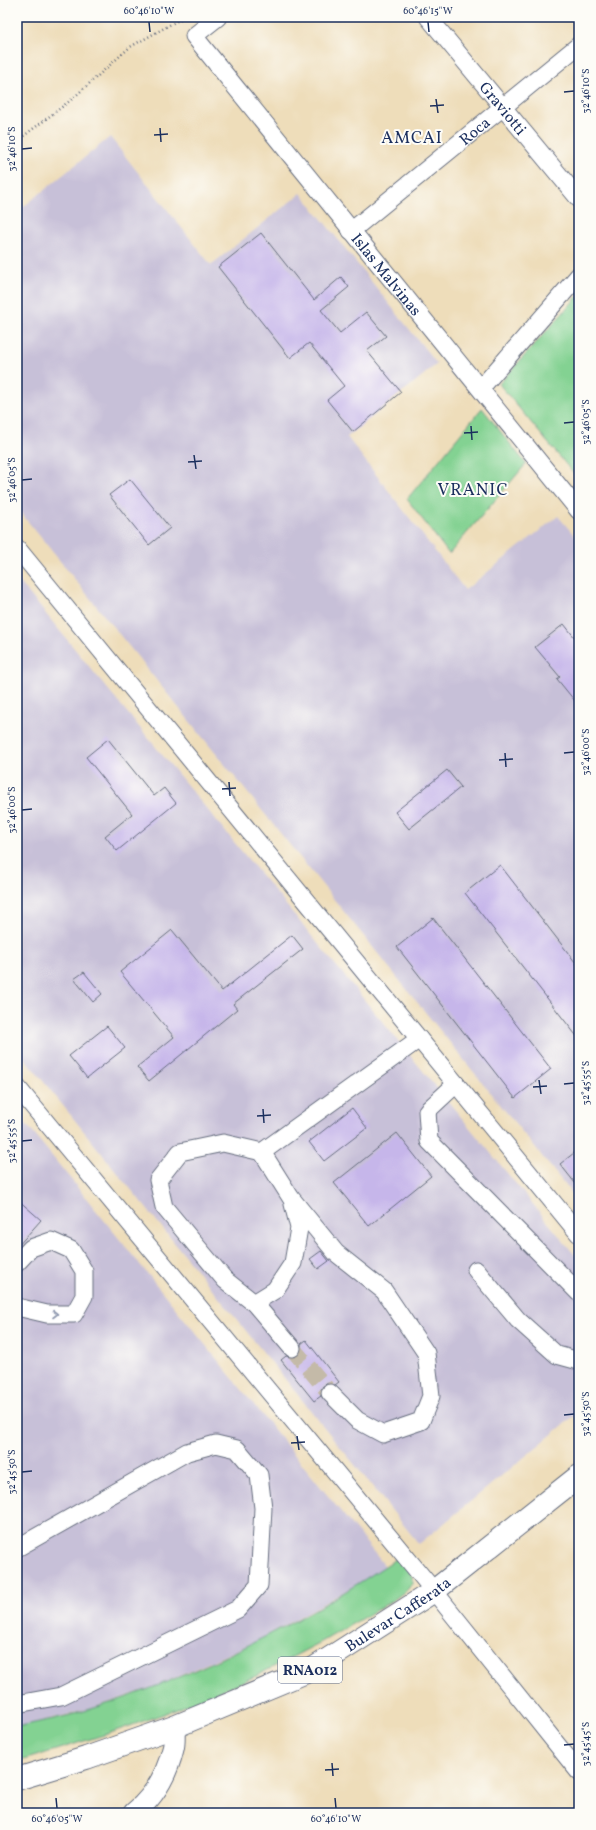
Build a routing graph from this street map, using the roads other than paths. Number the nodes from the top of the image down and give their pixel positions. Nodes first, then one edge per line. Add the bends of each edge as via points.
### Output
1 (218, 17) edge
2 (428, 17) edge
3 (579, 45) edge
4 (503, 107) junction
5 (579, 199) edge
6 (351, 231) junction
7 (579, 275) edge
8 (481, 388) junction
9 (579, 511) edge
10 (17, 548) edge
11 (419, 1039) junction
12 (456, 1084) junction
13 (17, 1086) edge
14 (262, 1152) junction
15 (291, 1198) junction
16 (579, 1234) edge
17 (17, 1263) edge
18 (476, 1270) dead end
19 (579, 1293) edge
20 (254, 1303) junction
21 (17, 1308) edge
22 (292, 1348) tunnel mouth
23 (579, 1361) edge
24 (330, 1393) tunnel mouth
25 (579, 1476) edge
26 (17, 1548) edge
27 (434, 1591) junction
28 (17, 1704) edge
29 (174, 1727) junction
30 (579, 1772) edge
31 (17, 1779) edge
32 (134, 1813) edge

1 - 6 street, Islas Malvinas via 194,36
2 - 4 street, Graviotti
3 - 4 street, Roca
4 - 5 street, Graviotti
4 - 6 street, Roca
6 - 8 street, Islas Malvinas
7 - 8 street
8 - 9 street, Islas Malvinas
10 - 11 street
11 - 12 street
11 - 14 street
12 - 16 street
12 - 19 street via 427,1111 429,1141
13 - 27 street
14 - 15 street
14 - 20 street via 223,1143 180,1152 158,1180 164,1207 225,1280
15 - 20 street via 299,1228 293,1263 275,1290
15 - 24 street via 336,1253 384,1292 426,1353 431,1396 421,1421 383,1434 357,1420
21 -> 17 street via 47,1314 74,1314 84,1296 84,1271 71,1250 51,1241 31,1248
18 - 23 street via 518,1320 556,1355
20 - 22 street
25 - 27 highway, Bulevar Cafferata / RNA012
26 - 28 street via 187,1452 216,1444 237,1449 258,1475 263,1508 259,1584 238,1609 61,1696
27 - 29 highway, Bulevar Cafferata / RNA012 via 311,1670
27 - 30 street
29 - 31 highway, RNA012 via 78,1761
29 - 32 main road via 174,1749 158,1786 146,1804

